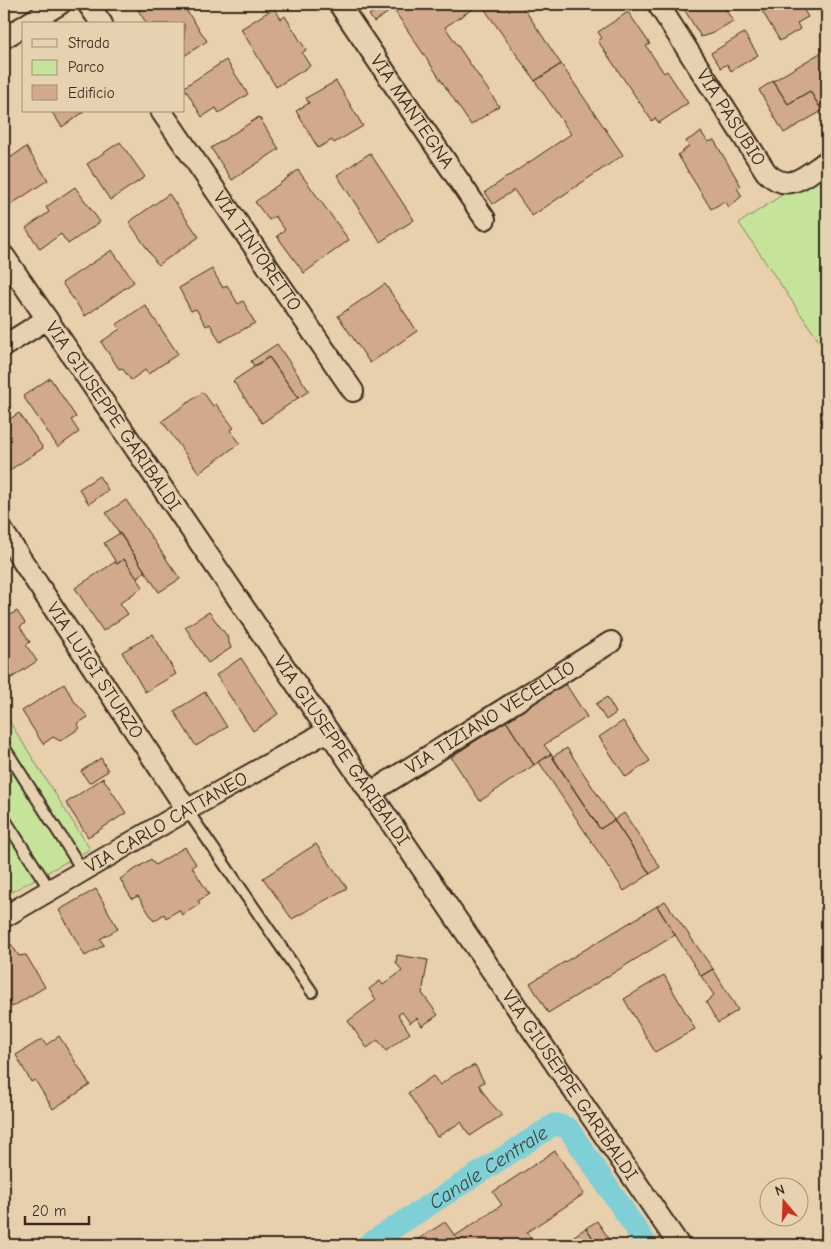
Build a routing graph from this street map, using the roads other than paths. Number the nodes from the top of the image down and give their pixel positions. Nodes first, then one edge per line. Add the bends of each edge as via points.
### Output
1 (88, 4) edge
2 (339, 4) edge
3 (658, 4) edge
4 (53, 6) edge
5 (31, 22) edge
6 (101, 22) edge
7 (22, 27) edge
8 (4, 38) edge
9 (163, 112) edge
10 (827, 161) edge
11 (485, 219) dead end
12 (4, 256) edge
13 (47, 320) junction
14 (4, 346) edge
15 (353, 391) dead end
16 (4, 533) edge
17 (611, 642) dead end
18 (328, 731) junction
19 (4, 747) edge
20 (370, 793) junction
21 (187, 810) junction
22 (4, 818) edge
23 (82, 872) junction
24 (50, 890) junction
25 (4, 917) edge
26 (312, 992) dead end
27 (679, 1245) edge

1 - 6 street
2 - 11 street, VIA MANTEGNA
3 - 10 street, VIA PASUBIO via 772,178 785,183 794,182
4 - 5 street
7 - 8 street
9 - 15 street, VIA TINTORETTO
12 - 13 street, VIA GIUSEPPE GARIBALDI
13 - 14 street
13 - 18 street, VIA GIUSEPPE GARIBALDI
16 - 21 street, VIA LUIGI STURZO
17 - 20 street, VIA TIZIANO VECELLIO
18 - 20 street, VIA GIUSEPPE GARIBALDI
18 - 21 street, VIA CARLO CATTANEO
19 - 23 lane, VIA CARLO CATTANEO
20 - 27 street, VIA GIUSEPPE GARIBALDI
21 - 23 street, VIA CARLO CATTANEO
21 - 26 lane
22 - 24 lane
23 - 24 street, VIA CARLO CATTANEO
24 - 25 street, VIA CARLO CATTANEO

